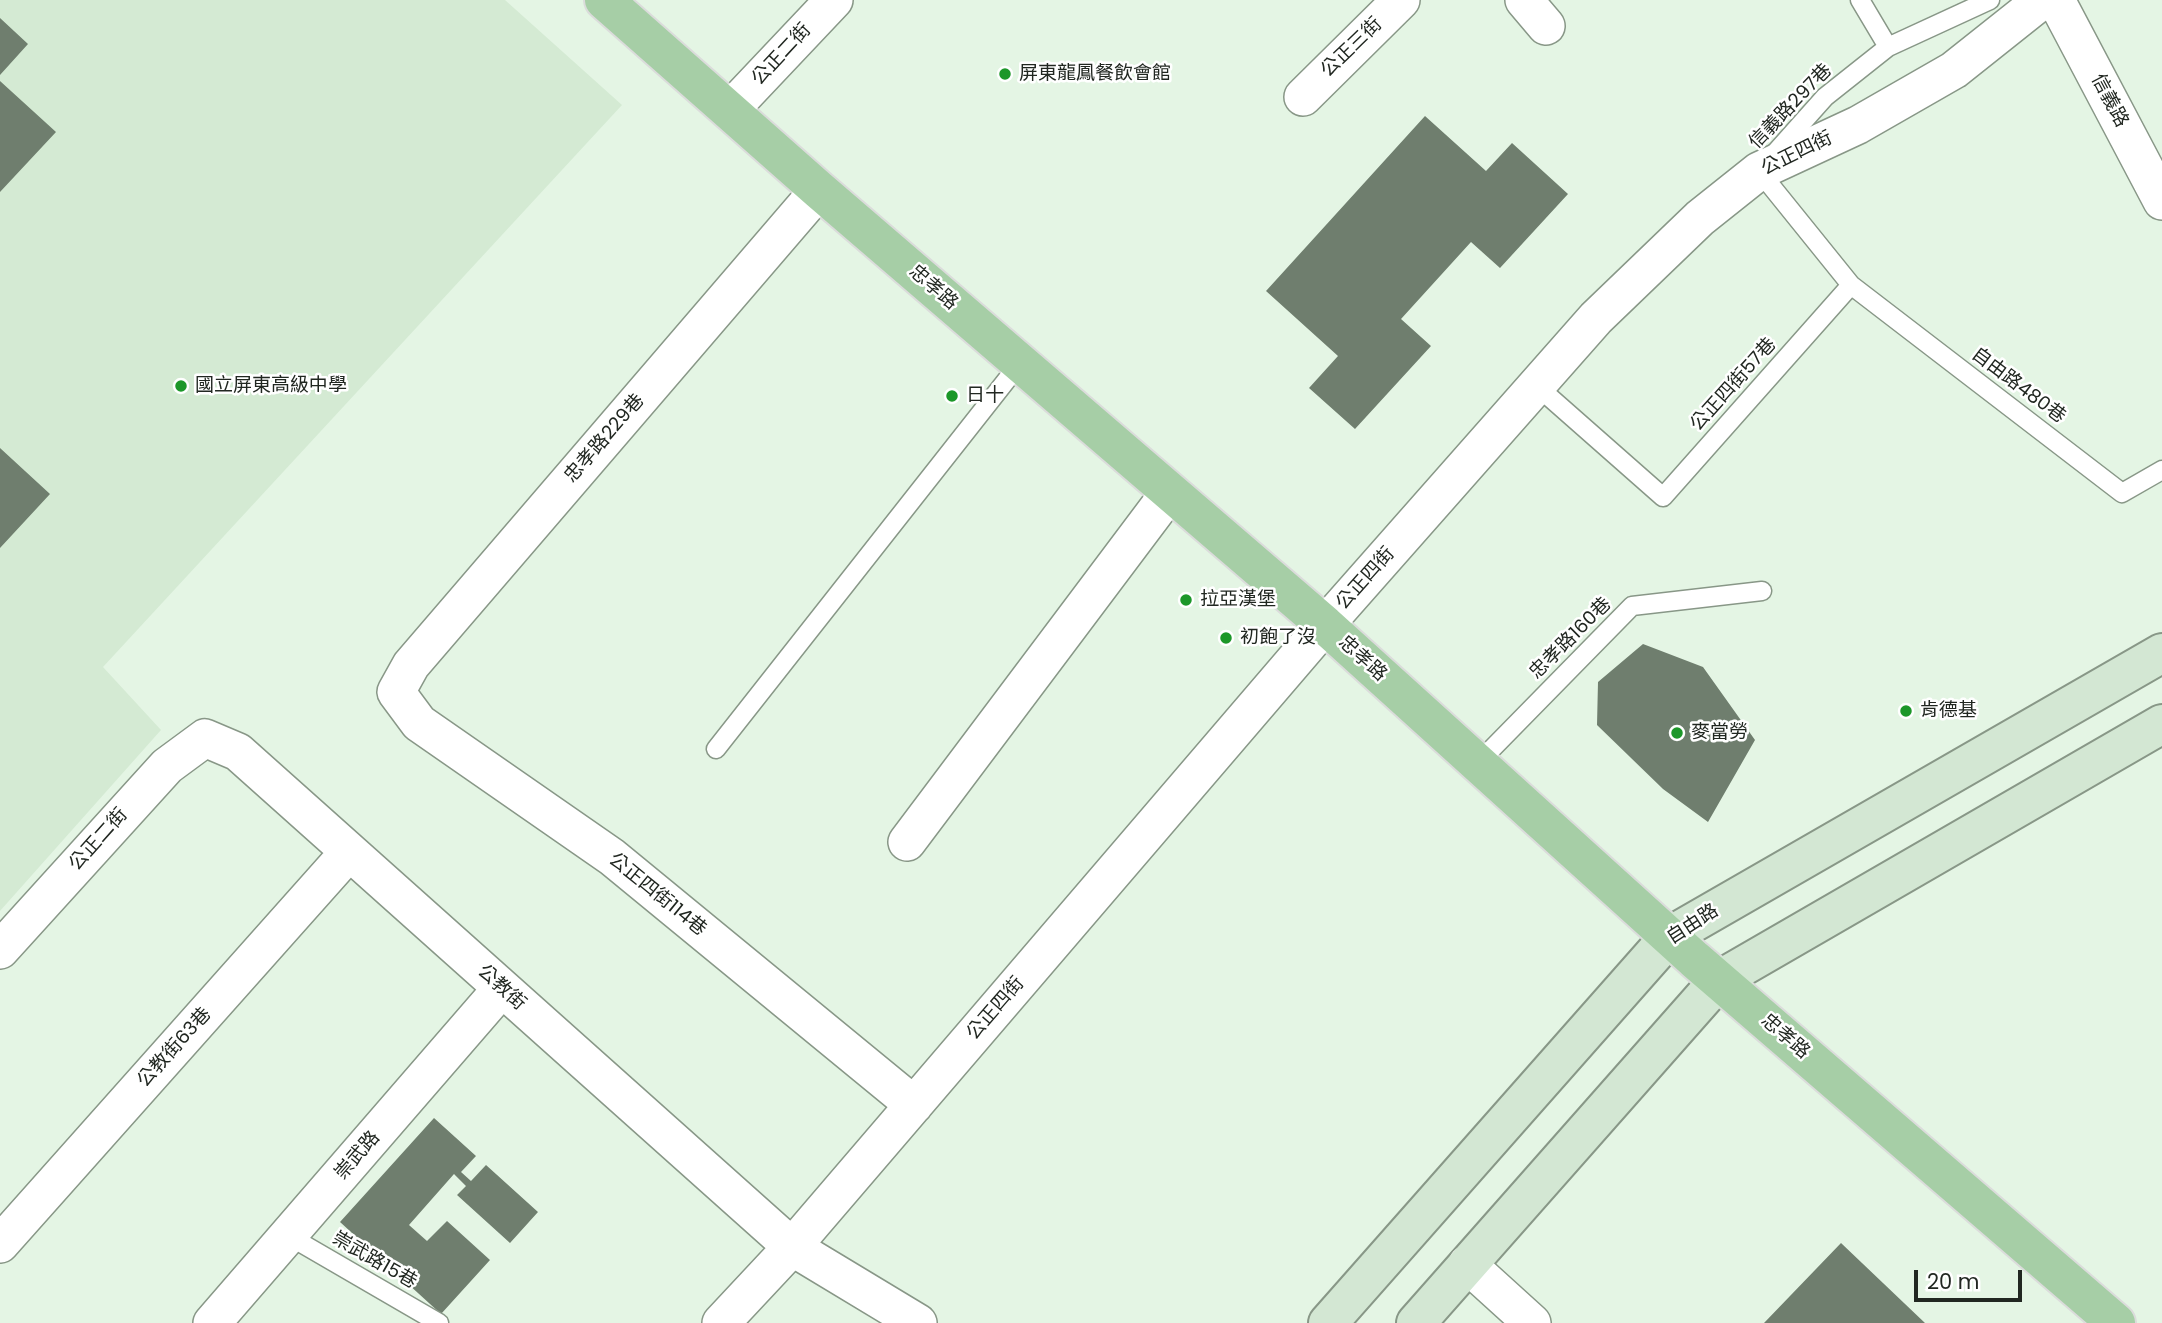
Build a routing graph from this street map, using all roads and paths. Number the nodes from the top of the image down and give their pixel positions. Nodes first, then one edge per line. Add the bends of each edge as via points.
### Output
1 (604, 0) edge
2 (834, 0) edge
3 (1401, 0) edge
4 (1860, 0) edge
5 (1990, 0) edge
6 (2042, 0) edge
7 (2056, 0) edge
8 (1888, 47) junction
9 (1303, 97) dead end
10 (730, 110) junction
11 (1759, 171) junction
12 (819, 190) junction
13 (2162, 201) edge
14 (1851, 285) junction
15 (1020, 363) junction
16 (1537, 386) junction
17 (2162, 470) edge
18 (1170, 492) junction
19 (1762, 590) dead end
20 (1325, 625) junction
21 (2162, 653) edge
22 (396, 692) joint
23 (2162, 724) edge
24 (205, 738) joint
25 (716, 750) dead end
26 (1477, 764) junction
27 (907, 842) dead end
28 (349, 852) junction
29 (1670, 936) junction
30 (0, 950) edge
31 (1719, 980) junction
32 (502, 988) junction
33 (914, 1105) junction
34 (289, 1236) junction
35 (0, 1244) edge
36 (792, 1247) junction
37 (1468, 1264) junction
38 (212, 1323) edge
39 (439, 1323) edge
40 (721, 1323) edge
41 (918, 1323) edge
42 (1328, 1323) edge
43 (1416, 1323) edge
44 (1532, 1323) edge
45 (2116, 1323) edge

1 - 10 main road, 忠孝路
2 - 10 street, 公正二街
3 - 9 street, 公正三街
4 - 8 lane
5 - 8 lane, 信義路297巷
6 - 11 street, 公正四街 via 1954,70 1858,125
7 - 13 street, 信義路
8 - 11 lane, 信義路297巷 via 1825,97
10 - 12 main road, 忠孝路
11 - 14 lane
11 - 16 street, 公正四街 via 1700,218 1596,318
12 - 15 main road, 忠孝路
12 - 22 street, 忠孝路229巷 via 411,665
14 - 16 lane, 公正四街57巷 via 1663,496
14 - 17 lane, 自由路480巷 via 2122,493
15 - 18 main road, 忠孝路
15 - 25 lane
16 - 20 street, 公正四街
18 - 20 main road, 忠孝路
18 - 27 street
19 - 26 lane, 忠孝路160巷 via 1632,606
20 - 26 main road, 忠孝路
20 - 33 street, 公正四街
21 - 29 street, 自由路
22 - 33 street, 公正四街114巷 via 419,723 612,858
23 - 31 street
24 - 28 street, 公教街 via 237,752
24 - 30 street, 公正二街 via 167,766
26 - 29 main road, 忠孝路
28 - 32 street, 公教街
28 - 35 street, 公教街63巷
29 - 31 main road, 忠孝路
29 - 42 street, 自由路
31 - 37 street
31 - 45 main road, 忠孝路
32 - 34 street, 崇武路
32 - 36 street, 公教街
33 - 36 street, 公正四街
34 - 38 street, 崇武路
34 - 39 lane, 崇武路15巷
36 - 40 street, 公正四街
36 - 41 street, 公教街
37 - 43 street
37 - 44 street

